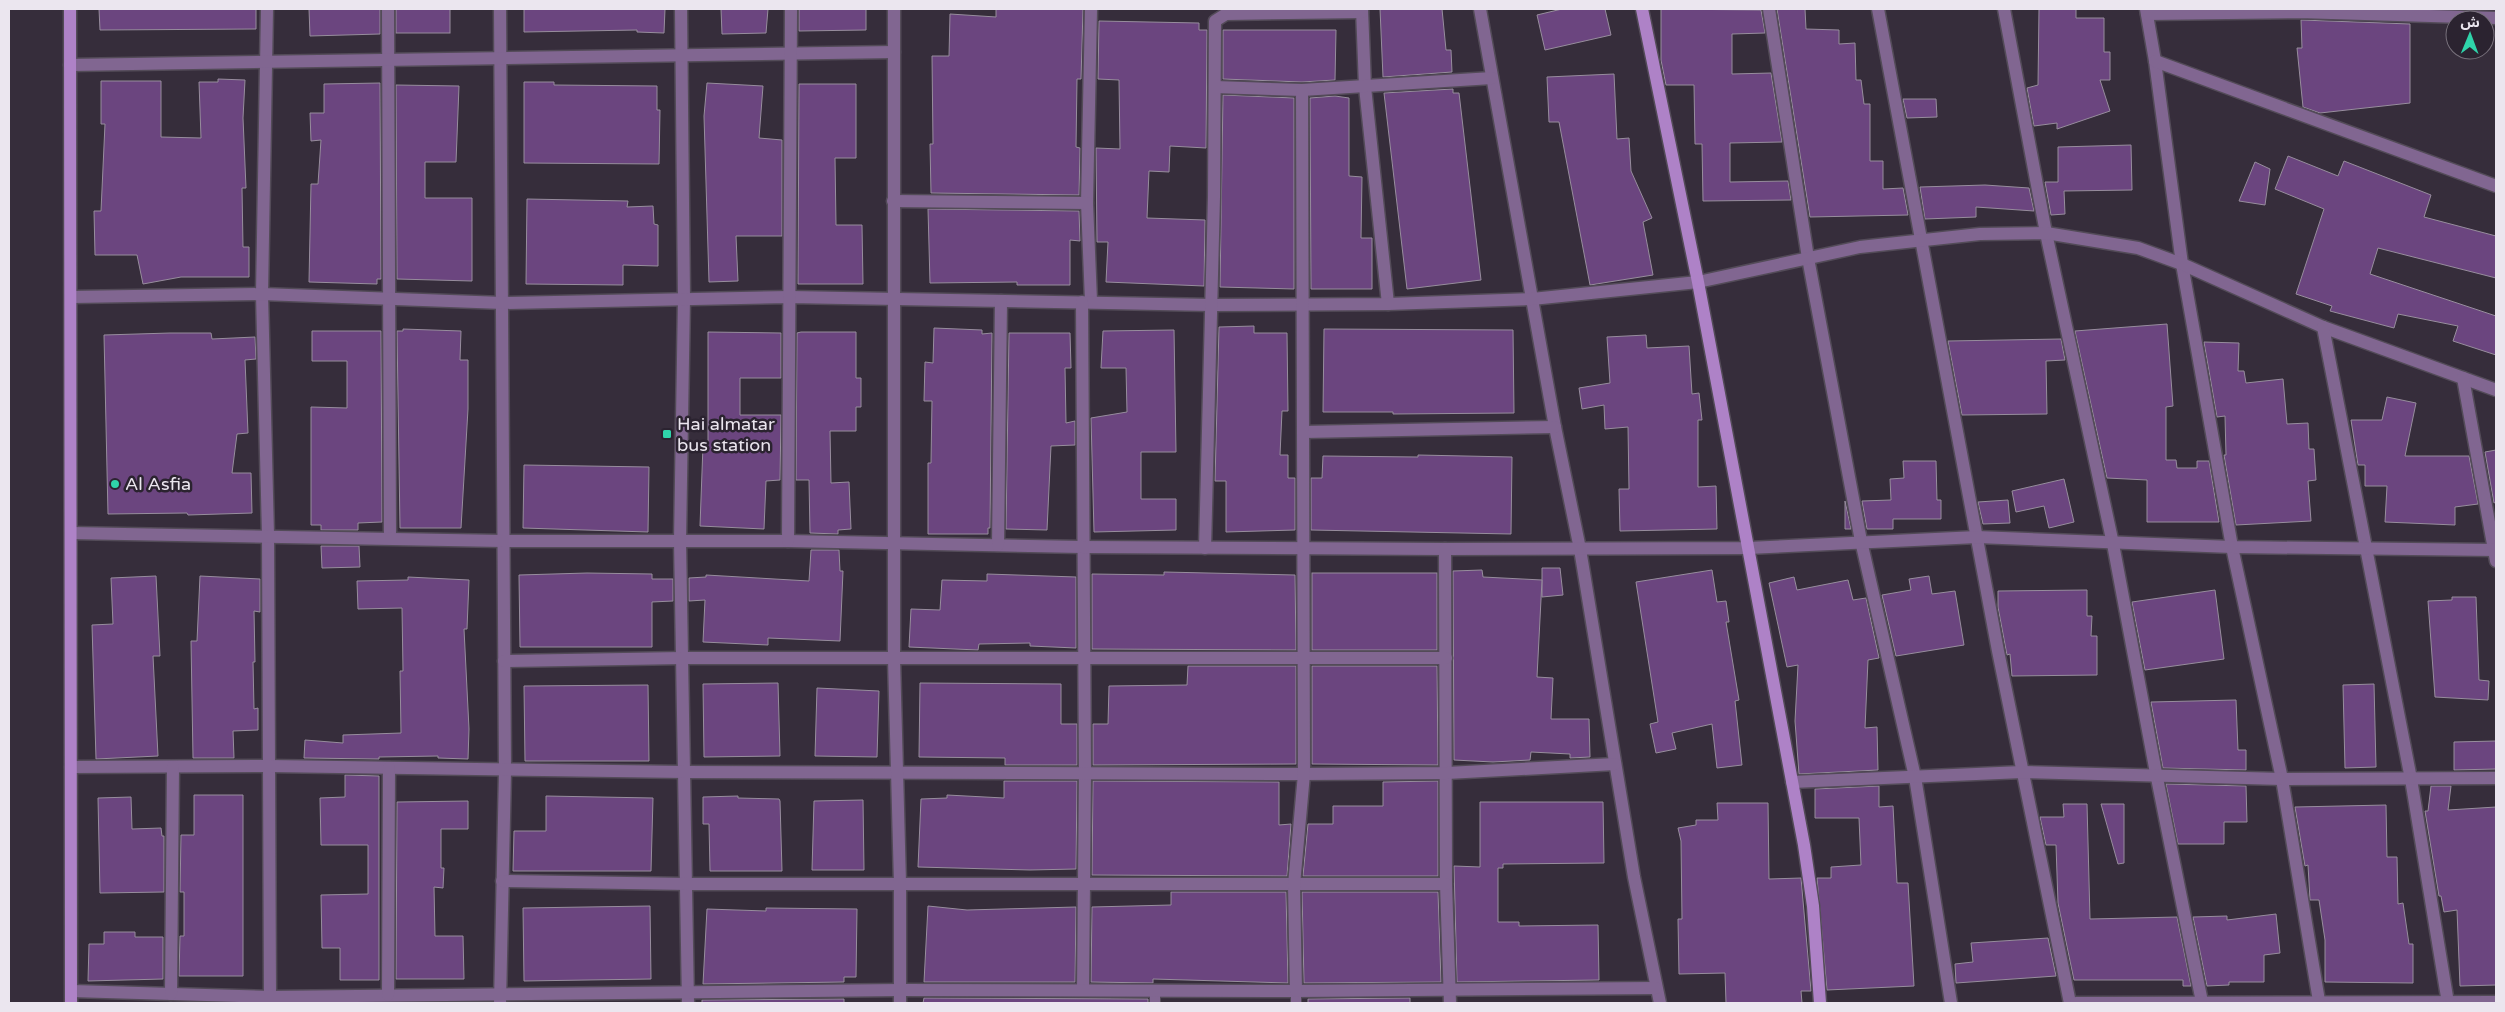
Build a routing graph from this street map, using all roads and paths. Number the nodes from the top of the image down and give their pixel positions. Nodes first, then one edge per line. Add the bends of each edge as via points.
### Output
1 (70, 9) edge
2 (267, 9) edge
3 (388, 9) edge
4 (500, 9) edge
5 (681, 9) edge
6 (791, 9) edge
7 (894, 9) edge
8 (1091, 9) edge
9 (1480, 9) edge
10 (1642, 9) edge
11 (1769, 9) edge
12 (1878, 9) edge
13 (2004, 9) edge
14 (1362, 10) edge
15 (2299, 10) edge
16 (1248, 11) edge
17 (2146, 11) edge
18 (2496, 18) edge
19 (894, 52) junction
20 (791, 53) junction
21 (682, 56) junction
22 (500, 58) junction
23 (389, 59) junction
24 (2155, 60) junction
25 (267, 61) junction
26 (70, 64) junction
27 (1492, 78) junction
28 (1215, 87) junction
29 (1365, 87) junction
30 (1302, 90) junction
31 (2496, 186) edge
32 (893, 201) junction
33 (1087, 202) junction
34 (2046, 233) junction
35 (1920, 240) junction
36 (1808, 258) junction
37 (2182, 264) junction
38 (1698, 282) junction
39 (262, 294) junction
40 (72, 297) junction
41 (684, 298) junction
42 (790, 298) junction
43 (391, 299) junction
44 (894, 299) junction
45 (1532, 299) junction
46 (1001, 301) junction
47 (1086, 301) junction
48 (503, 303) junction
49 (1304, 304) junction
50 (1388, 304) junction
51 (1212, 305) junction
52 (2323, 327) junction
53 (2462, 378) junction
54 (2496, 390) edge
55 (1555, 427) junction
56 (1304, 432) junction
57 (71, 533) junction
58 (268, 536) junction
59 (1977, 537) junction
60 (390, 538) junction
61 (503, 541) junction
62 (680, 541) junction
63 (788, 541) junction
64 (1861, 541) junction
65 (894, 543) junction
66 (2112, 544) junction
67 (998, 545) junction
68 (1082, 547) junction
69 (2232, 547) junction
70 (1205, 548) junction
71 (1303, 548) junction
72 (1748, 548) junction
73 (1445, 549) junction
74 (1580, 549) junction
75 (2367, 549) junction
76 (2496, 554) edge
77 (682, 658) junction
78 (1446, 658) junction
79 (894, 659) junction
80 (1304, 659) junction
81 (1084, 660) junction
82 (504, 661) junction
83 (1615, 764) junction
84 (269, 766) junction
85 (71, 767) junction
86 (173, 767) junction
87 (389, 768) junction
88 (505, 770) junction
89 (684, 772) junction
90 (2022, 772) junction
91 (898, 773) junction
92 (1085, 773) junction
93 (1447, 773) junction
94 (1304, 774) junction
95 (2156, 774) junction
96 (1915, 777) junction
97 (2282, 778) junction
98 (2496, 778) edge
99 (2411, 779) junction
100 (1792, 782) junction
101 (502, 881) junction
102 (900, 883) junction
103 (1085, 883) junction
104 (687, 884) junction
105 (1446, 884) junction
106 (1294, 885) junction
107 (1450, 988) junction
108 (1656, 988) junction
109 (900, 990) junction
110 (1083, 990) junction
111 (171, 994) junction
112 (388, 995) junction
113 (270, 996) junction
114 (71, 997) edge
115 (1155, 997) edge
116 (1296, 997) edge
117 (688, 998) edge
118 (500, 999) edge
119 (2319, 1001) junction
120 (2202, 1002) edge
121 (2496, 1002) edge
122 (900, 1003) edge
123 (1450, 1003) edge
124 (1660, 1003) edge
125 (1820, 1003) edge
126 (1950, 1003) edge
127 (2070, 1003) edge
128 (2076, 1003) edge
129 (2448, 1003) edge

1 - 26 main road
2 - 25 street
3 - 23 street
4 - 22 street
5 - 21 street
6 - 20 street
7 - 19 street
8 - 33 street
9 - 27 street
10 - 38 main road
11 - 36 street
12 - 35 street
13 - 34 street
14 - 16 street
14 - 29 street
15 - 17 street
15 - 18 street
16 - 28 street via 1226,14 1215,21
17 - 24 street
19 - 20 street
19 - 32 street
20 - 21 street
20 - 42 street
21 - 22 street
21 - 41 street
22 - 23 street
22 - 48 street
23 - 25 street
23 - 43 street
24 - 31 street
24 - 37 street
25 - 26 street
25 - 39 street
26 - 40 main road
27 - 29 street
27 - 45 street
28 - 30 street
28 - 51 street
29 - 30 street
29 - 50 street
30 - 49 street
32 - 33 street
32 - 44 street
33 - 47 street
34 - 35 street via 1980,234
34 - 37 street via 2138,248
34 - 66 street
35 - 36 street via 1860,247
35 - 59 street
36 - 38 street
36 - 64 street
37 - 52 street
37 - 69 street
38 - 45 street
38 - 72 main road
39 - 40 street
39 - 43 street
39 - 58 street
40 - 57 main road
41 - 42 street
41 - 48 street
41 - 62 street
42 - 44 street
42 - 63 street
43 - 48 street
43 - 60 street
44 - 46 street
44 - 65 street
45 - 50 street
45 - 55 street
46 - 47 street
46 - 67 street
47 - 51 street
47 - 68 street
48 - 61 street
49 - 50 street
49 - 51 street
49 - 56 street
51 - 70 street
52 - 53 street
52 - 75 street
53 - 54 street
53 - 76 street
55 - 56 street
55 - 74 street
56 - 71 street
57 - 58 street
57 - 85 main road
58 - 60 street
58 - 84 street
59 - 64 street
59 - 66 street
59 - 90 street
60 - 61 street
61 - 62 street
61 - 82 street
62 - 63 street
62 - 77 street
63 - 65 street
64 - 72 street
64 - 96 street
65 - 67 street
65 - 79 street
66 - 69 street
66 - 95 street
67 - 68 street
68 - 70 street
68 - 81 street
69 - 75 street
69 - 97 street
70 - 71 street
71 - 73 street
71 - 80 street
72 - 74 street
72 - 100 main road
73 - 74 street
73 - 78 street
74 - 83 street
75 - 76 street
75 - 99 street
77 - 79 street
77 - 82 street
77 - 89 street
78 - 80 street
78 - 93 street
79 - 81 street
79 - 91 street
80 - 81 street
80 - 94 street
81 - 92 street
82 - 88 street
83 - 93 street
83 - 108 street
84 - 86 street
84 - 87 street
84 - 113 street
85 - 86 street
85 - 114 main road
86 - 111 street
87 - 88 street
87 - 112 street
88 - 89 street
88 - 101 street
89 - 91 street
89 - 104 street
90 - 95 street
90 - 96 street
90 - 127 street
91 - 92 street
91 - 102 street
92 - 94 street
92 - 103 street
93 - 94 street
93 - 105 street
94 - 106 street
95 - 97 street
95 - 120 street
96 - 100 street
96 - 126 street
97 - 99 street
97 - 119 street
98 - 99 street
99 - 129 street
100 - 125 main road via 1813,906
101 - 104 street
101 - 118 street
102 - 103 street
102 - 104 street
102 - 109 street
103 - 106 street
103 - 110 street
104 - 117 street
105 - 106 street
105 - 107 street
106 - 116 street
107 - 108 street
107 - 116 street
107 - 123 street
108 - 124 street
109 - 110 street
109 - 117 street
109 - 122 street
110 - 115 street
111 - 113 street
111 - 114 street
112 - 113 street
112 - 118 street
115 - 116 street
117 - 118 street
119 - 120 street
119 - 129 street
120 - 128 street
121 - 129 street

